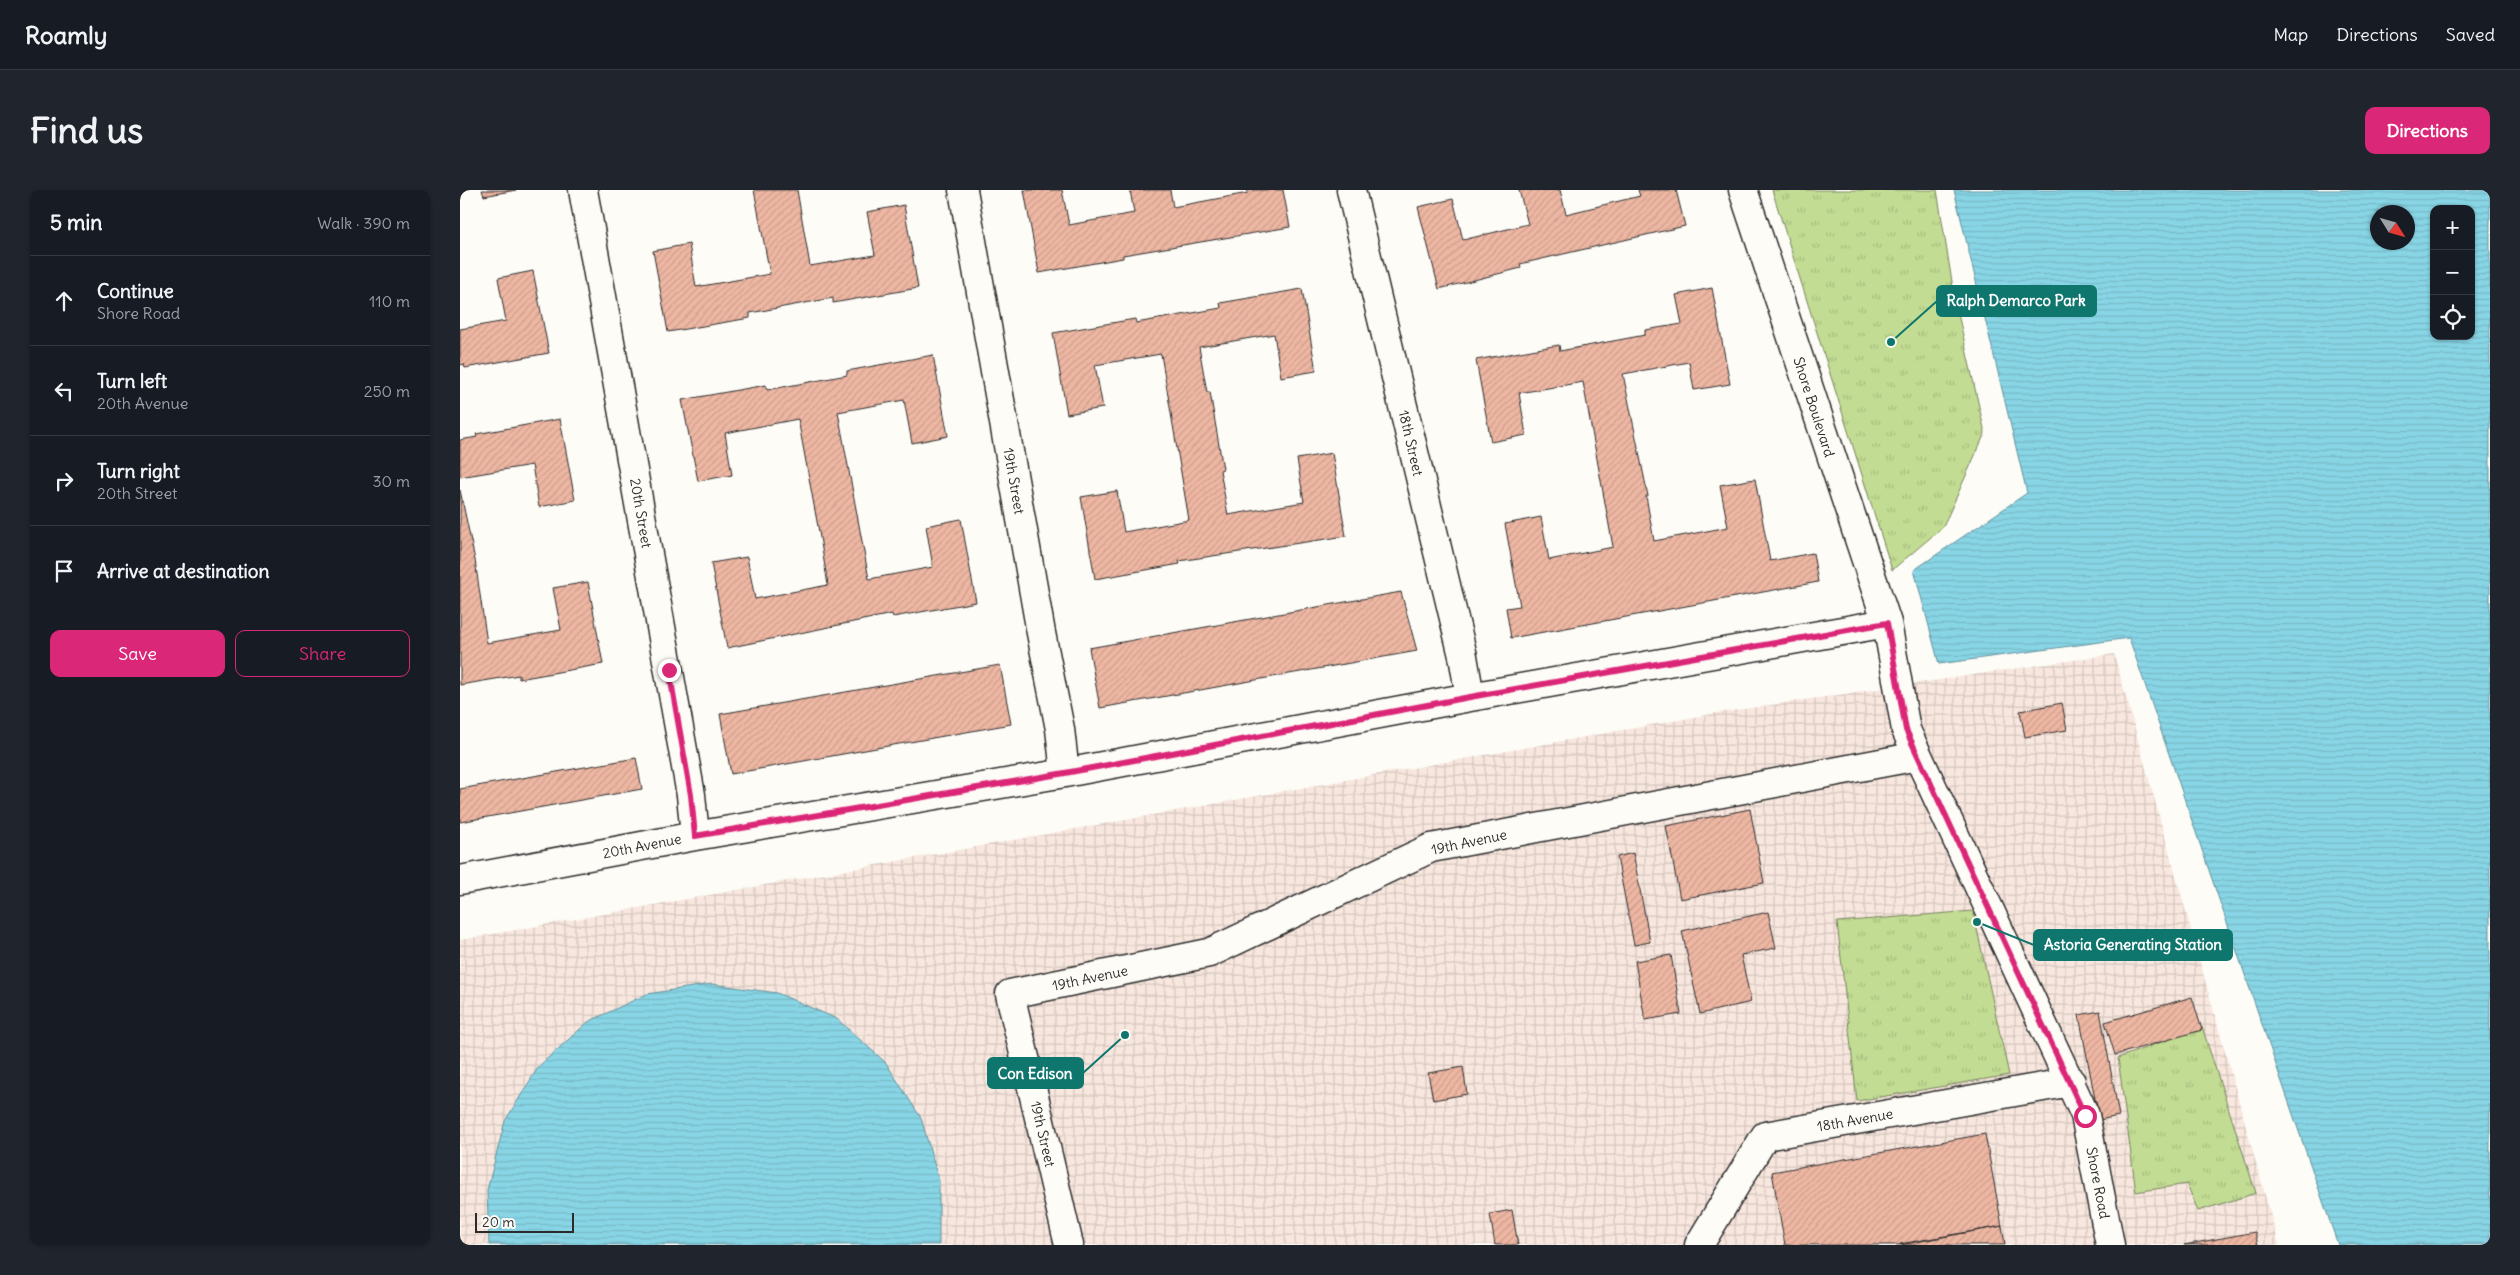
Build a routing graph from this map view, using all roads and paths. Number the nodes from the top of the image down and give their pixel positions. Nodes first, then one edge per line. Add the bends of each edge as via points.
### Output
1 (583, 190) edge
2 (963, 190) edge
3 (1351, 190) edge
4 (1743, 190) edge
5 (1887, 623) junction
6 (1470, 697) junction
7 (1918, 756) junction
8 (1065, 773) junction
9 (695, 836) junction
10 (460, 880) edge
11 (1010, 994) joint
12 (2072, 1082) junction
13 (1070, 1245) edge
14 (1699, 1245) edge
15 (2110, 1245) edge

1 - 9 street, 20th Street via 690,786
2 - 8 street, 19th Street via 1060,729
3 - 6 street, 18th Street
4 - 5 street, Shore Boulevard
5 - 6 street, 20th Avenue
5 - 7 street, Shore Road via 1906,730
6 - 8 street, 20th Avenue
7 - 11 street, 19th Avenue via 1431,848 1209,953
7 - 12 street, Shore Road
8 - 9 street, 20th Avenue
9 - 10 street, 20th Avenue
11 - 13 street, 19th Street
12 - 14 street, 18th Avenue via 1765,1136
12 - 15 street, Shore Road via 2085,1116

